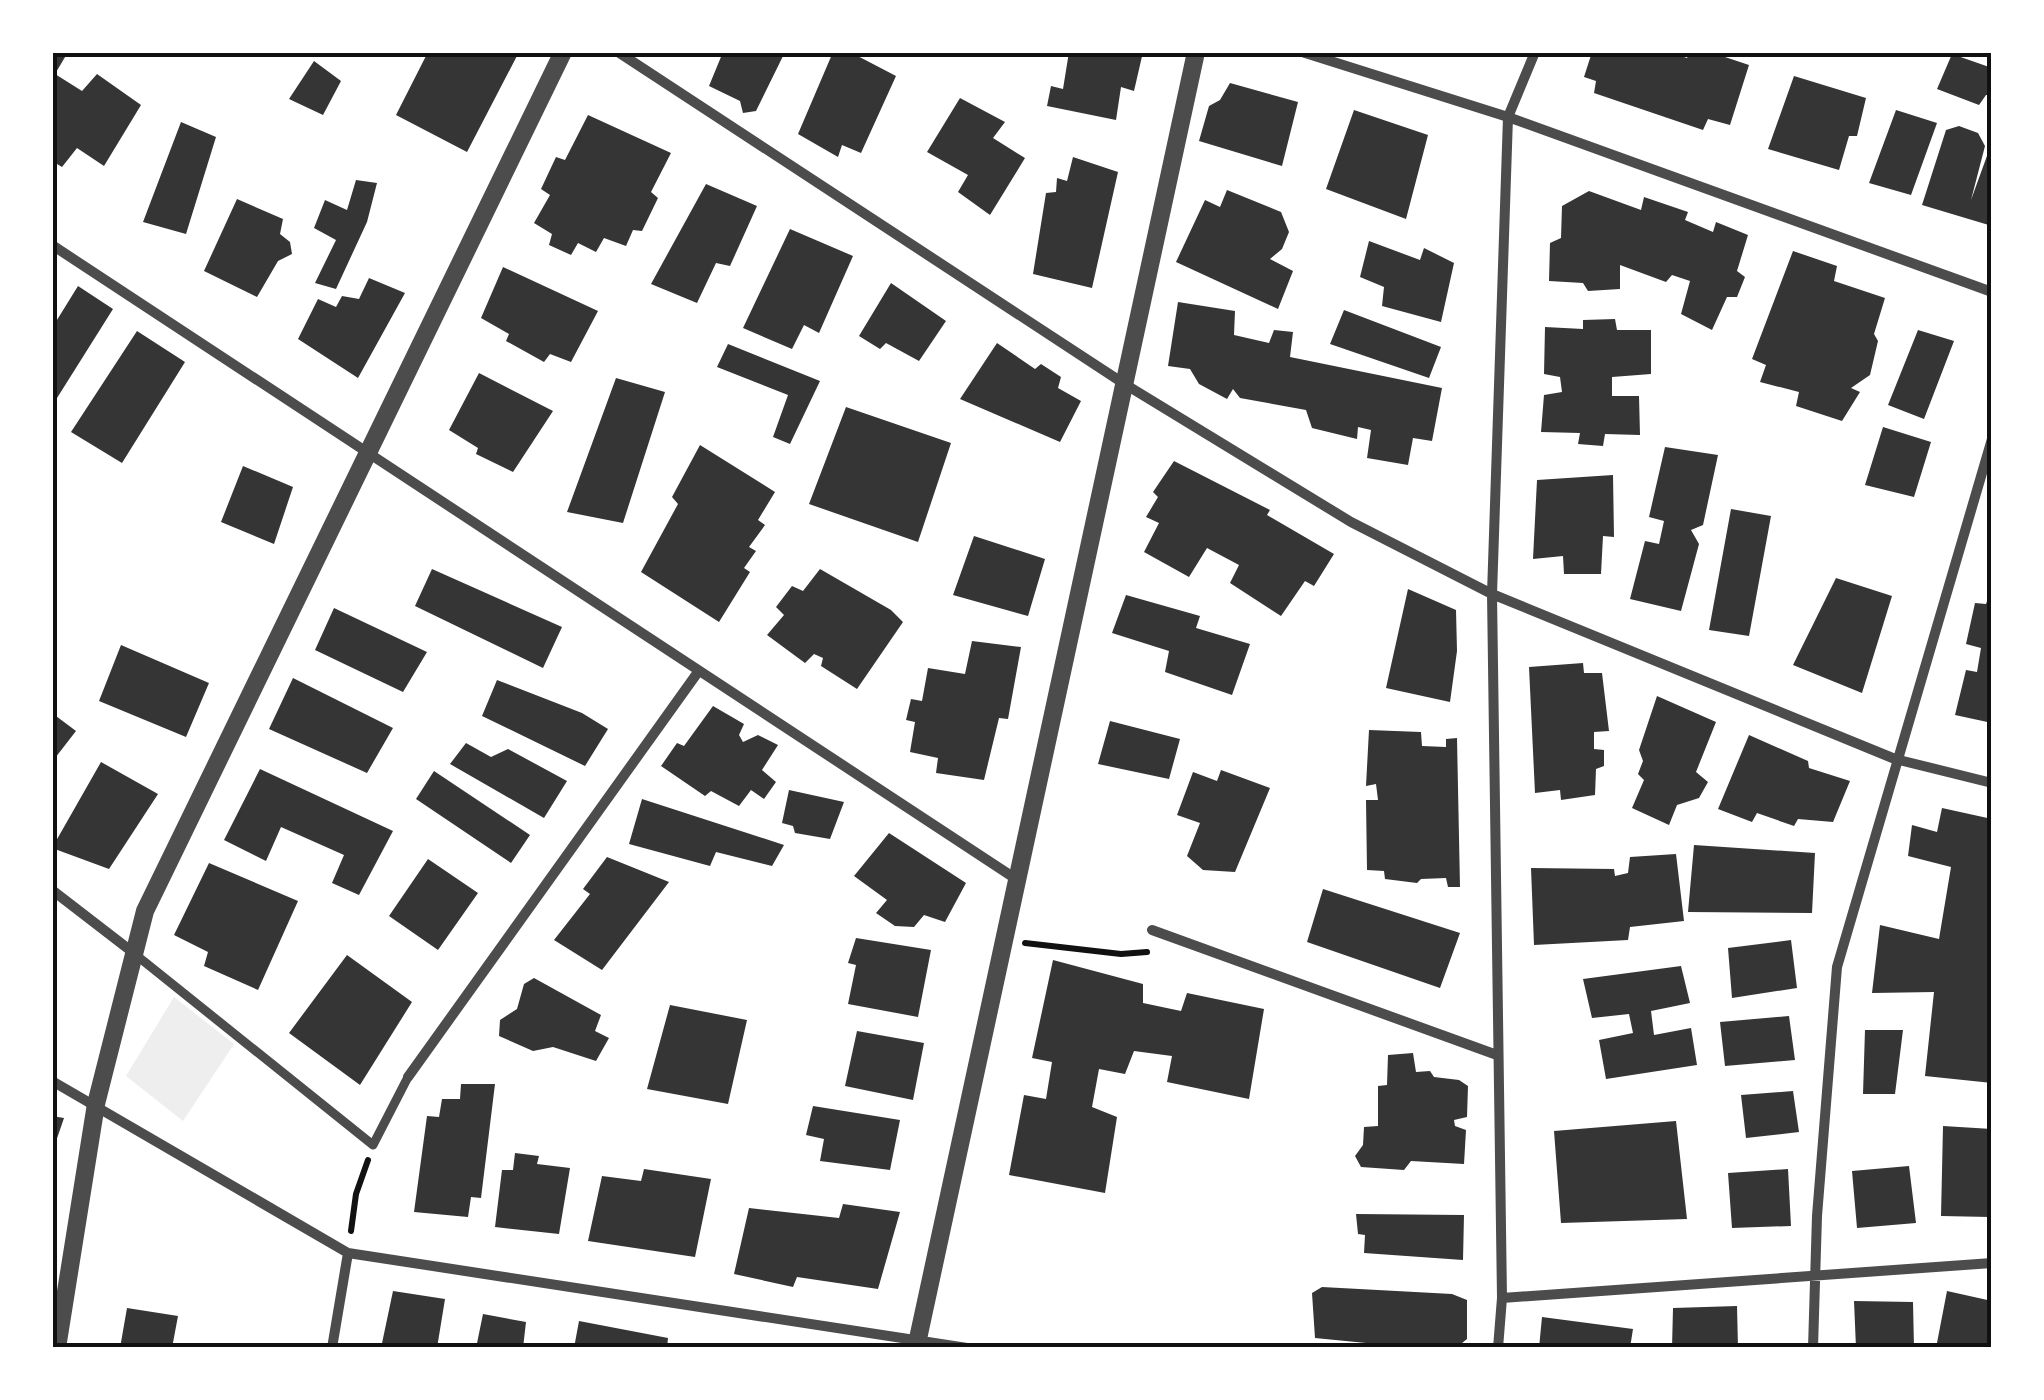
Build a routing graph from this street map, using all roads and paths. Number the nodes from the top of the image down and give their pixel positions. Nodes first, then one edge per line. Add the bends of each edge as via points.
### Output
1 (563, 52) edge
2 (618, 52) edge
3 (1196, 52) edge
4 (1302, 52) edge
5 (1535, 52) edge
6 (1508, 117) junction
7 (52, 245) edge
8 (1992, 292) edge
9 (1124, 383) junction
10 (1992, 439) edge
11 (371, 452) junction
12 (1492, 594) junction
13 (698, 672) junction
14 (1896, 759) junction
15 (1992, 783) edge
16 (1016, 878) junction
17 (52, 890) edge
18 (1152, 930) dead end
19 (1004, 940) junction
20 (1154, 952) dead end
21 (136, 955) junction
22 (1497, 1056) junction
23 (408, 1076) joint
24 (52, 1081) edge
25 (96, 1104) junction
26 (373, 1145) junction
27 (348, 1253) junction
28 (1992, 1263) edge
29 (1816, 1279) junction
30 (1502, 1298) junction
31 (917, 1345) edge
32 (56, 1348) edge
33 (332, 1348) edge
34 (968, 1348) edge
35 (1498, 1348) edge
36 (1813, 1348) edge

1 - 11 street
2 - 9 street
3 - 9 street
4 - 6 street
5 - 6 street
6 - 8 street
6 - 12 street
7 - 11 street
9 - 12 street via 1351,522
9 - 16 street
10 - 14 street
11 - 13 street
11 - 21 street via 146,912
12 - 14 street
12 - 22 street
13 - 16 street
13 - 23 street
14 - 15 street
14 - 29 street via 1837,968
16 - 19 street
17 - 21 street
18 - 22 street
19 - 20 path
19 - 31 street
21 - 25 street
21 - 26 street
22 - 30 street
23 - 26 street
24 - 25 street
25 - 27 street
25 - 32 street
26 - 27 path via 356,1194
27 - 31 street
27 - 33 street
28 - 29 street
29 - 30 street
29 - 36 street
30 - 35 street
31 - 34 street

